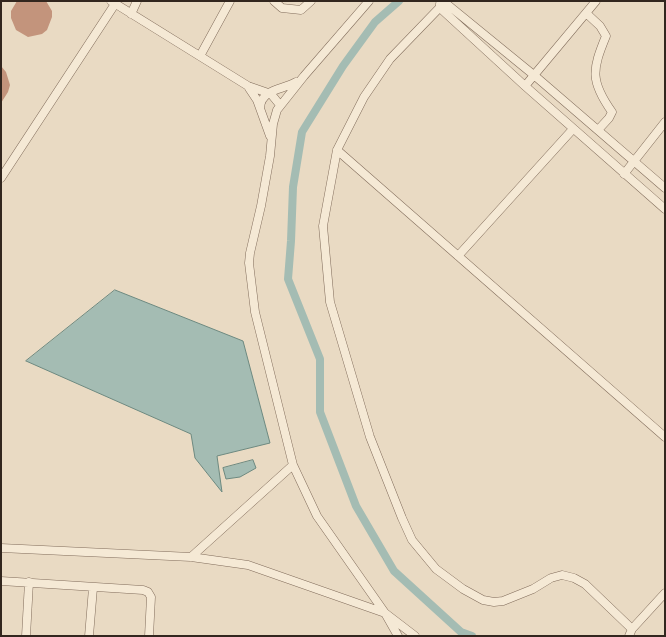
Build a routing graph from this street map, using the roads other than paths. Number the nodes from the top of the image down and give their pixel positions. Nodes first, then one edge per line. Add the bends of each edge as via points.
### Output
1 (137, 1) edge
2 (230, 1) edge
3 (274, 1) edge
4 (311, 1) edge
5 (370, 1) edge
6 (596, 1) edge
7 (112, 2) edge
8 (443, 3) edge
9 (586, 13) junction
10 (131, 14) junction
11 (200, 56) junction
12 (304, 76) junction
13 (535, 76) junction
14 (248, 86) junction
15 (525, 86) junction
16 (267, 93) junction
17 (280, 105) junction
18 (260, 107) junction
19 (276, 113) junction
20 (665, 122) edge
21 (573, 129) junction
22 (598, 130) junction
23 (271, 143) junction
24 (337, 150) junction
25 (634, 161) junction
26 (624, 174) junction
27 (1, 178) edge
28 (665, 188) edge
29 (665, 209) edge
30 (458, 256) junction
31 (665, 437) edge
32 (292, 465) junction
33 (1, 548) edge
34 (191, 557) junction
35 (1, 581) edge
36 (30, 582) junction
37 (93, 588) junction
38 (665, 593) edge
39 (385, 613) junction
40 (631, 632) edge
41 (26, 636) edge
42 (89, 636) edge
43 (149, 636) edge
44 (398, 636) edge
45 (415, 636) edge

1 - 10 street
2 - 11 street
3 - 4 street via 282,8 301,10
5 - 12 street
6 - 9 street
7 - 10 street
7 - 27 street
8 - 13 street
8 - 15 street
8 - 24 street via 390,59 364,97
9 - 13 street
9 - 22 street via 606,36 595,62 596,83 612,112
10 - 11 street
11 - 14 street
12 - 16 street via 287,87
12 - 17 street
13 - 15 street
13 - 22 street
14 - 16 street
14 - 18 street
15 - 21 street
16 - 17 street via 274,96
16 - 18 street
17 - 19 street
18 - 19 street via 265,112
18 - 23 street
19 - 23 street
20 - 25 street
21 - 26 street
21 - 30 street
22 - 25 street
23 - 32 street via 249,263 255,312
24 - 30 street
24 - 40 street via 323,226 330,302 370,437 412,540 436,569 483,600 512,599 562,575 585,584
25 - 26 street
25 - 28 street
26 - 29 street
30 - 31 street
32 - 34 street
32 - 39 street via 317,516
33 - 34 street
34 - 39 street via 248,565
35 - 36 street
36 - 37 street
36 - 41 street
37 - 42 street
37 - 43 street via 148,592 151,597
38 - 40 street
39 - 44 street
39 - 45 street

